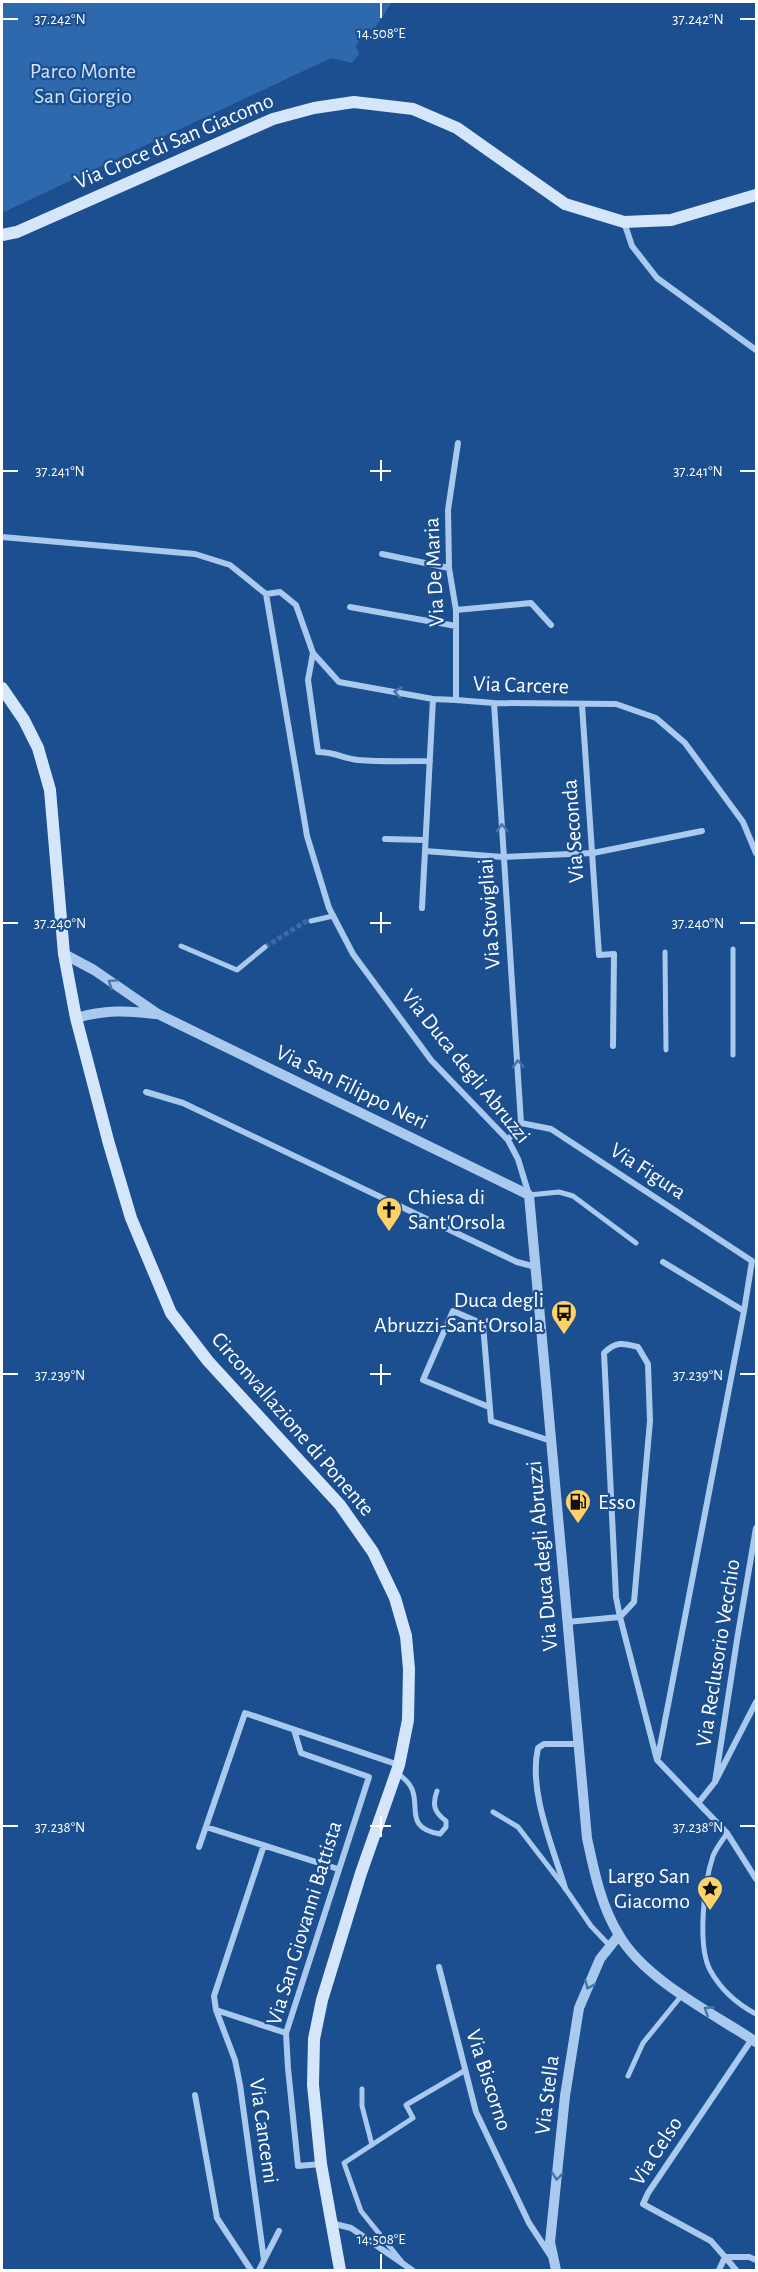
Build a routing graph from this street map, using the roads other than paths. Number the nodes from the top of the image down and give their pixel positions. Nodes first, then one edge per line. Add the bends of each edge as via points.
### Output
1 (756, 195) edge
2 (624, 222) junction
3 (2, 235) edge
4 (756, 350) edge
5 (458, 443) dead end
6 (2, 537) edge
7 (382, 554) dead end
8 (449, 568) junction
9 (266, 594) junction
10 (350, 607) dead end
11 (456, 610) junction
12 (551, 625) dead end
13 (456, 626) junction
14 (313, 653) junction
15 (2, 688) edge
16 (433, 699) junction
17 (456, 700) junction
18 (494, 703) junction
19 (582, 705) junction
20 (430, 761) junction
21 (702, 831) dead end
22 (384, 839) dead end
23 (425, 840) junction
24 (425, 851) junction
25 (592, 853) junction
26 (756, 853) edge
27 (503, 857) junction
28 (422, 908) dead end
29 (333, 916) junction
30 (311, 921) tunnel mouth
31 (181, 946) dead end
32 (265, 947) tunnel mouth
33 (733, 949) dead end
34 (665, 952) dead end
35 (64, 954) junction
36 (158, 1014) junction
37 (76, 1018) junction
38 (613, 1046) dead end
39 (666, 1050) dead end
40 (733, 1055) dead end
41 (146, 1092) dead end
42 (521, 1123) junction
43 (508, 1140) junction
44 (529, 1195) junction
45 (636, 1243) dead end
46 (663, 1262) dead end
47 (536, 1266) junction
48 (744, 1311) junction
49 (489, 1407) junction
50 (551, 1441) junction
51 (756, 1528) edge
52 (620, 1617) junction
53 (567, 1622) junction
54 (756, 1702) edge
55 (294, 1730) junction
56 (578, 1744) junction
57 (657, 1760) junction
58 (397, 1769) junction
59 (715, 1782) junction
60 (437, 1791) dead end
61 (699, 1802) junction
62 (493, 1812) dead end
63 (206, 1827) junction
64 (727, 1833) junction
65 (264, 1845) junction
66 (199, 1848) dead end
67 (338, 1869) junction
68 (756, 1879) edge
69 (565, 1888) junction
70 (619, 1935) junction
71 (610, 1946) junction
72 (439, 1967) dead end
73 (683, 1994) junction
74 (216, 2010) junction
75 (756, 2014) edge
76 (286, 2033) junction
77 (754, 2041) edge
78 (464, 2071) junction
79 (628, 2076) dead end
80 (362, 2089) dead end
81 (195, 2095) dead end
82 (372, 2145) junction
83 (321, 2164) junction
84 (331, 2223) junction
85 (279, 2231) dead end
86 (725, 2257) junction
87 (264, 2259) junction
88 (756, 2260) edge
89 (403, 2263) junction
90 (555, 2265) edge
91 (251, 2271) edge
92 (259, 2271) edge
93 (340, 2271) edge
94 (412, 2271) edge
95 (720, 2271) edge
96 (736, 2271) edge

1 - 2 main road, Via Croce di San Giacomo via 671,220
2 - 3 main road, Via Croce di San Giacomo via 566,204 457,128 413,109 354,102 273,119 17,232
2 - 4 street via 632,246 657,278
5 - 8 street, Via De Maria via 448,510
6 - 9 street via 195,554 230,565
7 - 8 street
8 - 11 street, Via De Maria
9 - 14 street, Via Carcere via 280,592 296,605
9 - 29 street, Via Duca degli Abruzzi via 307,836
10 - 13 street
11 - 12 street via 531,603
11 - 13 street, Via De Maria
13 - 17 street, Via De Maria
16 -> 14 street, Via Carcere via 339,682
14 - 20 street via 308,680 318,752 361,760
15 - 35 main road, Circonvallazione di Ponente via 39,748 50,790
16 - 17 street, Via Carcere
16 - 20 street
17 - 18 street, Via Carcere
18 - 19 street, Via Carcere
27 -> 18 street, Via Stovigliai
19 - 25 street, Via Seconda
19 - 26 street, Via Carcere via 616,704 656,718 685,743 743,822
20 - 23 street
21 - 25 street
22 - 23 street
23 - 24 street
24 - 27 street
24 - 28 street
25 - 27 street
25 - 38 street, Via Seconda via 599,955 614,954
42 -> 27 street, Via Stovigliai
29 - 30 street
29 - 43 street, Via Duca degli Abruzzi via 353,954 431,1060
31 - 32 street via 237,970
33 - 40 street
34 - 39 street
36 -> 35 street
35 - 37 main road, Circonvallazione di Ponente
36 - 37 street via 98,1011
36 - 44 street, Via San Filippo Neri
37 - 58 main road, Circonvallazione di Ponente via 131,1218 171,1313 207,1361 340,1505 373,1552 395,1598 406,1636 409,1670 408,1720
41 - 47 street via 183,1103 517,1262
42 - 43 street
42 - 48 street, Via Figura via 551,1129 752,1261
43 - 44 street, Via Duca degli Abruzzi
44 - 45 street via 559,1192 573,1197
44 - 47 street, Via Duca degli Abruzzi
46 - 48 street
47 - 50 street, Via Duca degli Abruzzi
48 - 57 street
49 - 49 street via 483,1324 453,1311 423,1380
49 - 50 street via 491,1421
50 - 53 street, Via Duca degli Abruzzi
51 - 59 street, Via Reclusorio Vecchio
52 - 52 street via 634,1602 650,1421 648,1364 638,1347 624,1343 612,1345 604,1353
52 - 53 street
52 - 57 street
53 - 56 street, Via Duca degli Abruzzi
54 - 59 street
55 - 58 street
55 - 63 street via 245,1713
55 - 67 street, Via San Giovanni Battista via 301,1753 369,1777
56 - 69 street via 544,1744 538,1748 535,1760 543,1814
56 - 70 street, Via Duca degli Abruzzi via 587,1838 597,1885
57 - 61 street
58 - 60 street via 415,1792 415,1818 420,1826 441,1834 446,1821 433,1805
58 - 83 main road, Circonvallazione di Ponente via 361,1873 314,2040 313,2085
59 - 61 street
61 - 64 street
62 - 69 street via 518,1827
63 - 65 street
63 - 66 street
64 - 68 street
64 - 75 street via 714,1855 707,1885 704,1949 710,1969 724,1991
65 - 67 street
65 - 74 street via 214,1996
67 - 76 street, Via San Giovanni Battista
69 - 71 street
70 - 71 street, Via Stella
70 - 73 street, Via Duca degli Abruzzi via 655,1976
71 -> 90 street, Via Stella via 600,1959 579,2008 551,2231
72 - 78 street, Via Biscorno
77 -> 73 street, Via Duca degli Abruzzi
73 - 79 street via 643,2043
74 - 76 street
74 - 87 street, Via Cancemi via 235,2060
76 - 83 street, Via San Giovanni Battista via 298,2166
77 - 86 street, Via Celso via 644,2204 711,2241
78 - 82 street via 406,2105 413,2118
78 - 90 street, Via Biscorno via 476,2112 508,2182
80 - 82 street
81 - 91 street via 217,2218
82 - 89 street via 344,2163 361,2211
83 - 84 main road, Circonvallazione di Ponente
84 - 89 street via 351,2228
84 - 93 main road, Circonvallazione di Ponente
85 - 87 street
86 - 88 street
86 - 95 street
86 - 96 street
87 - 92 street
89 - 94 street

